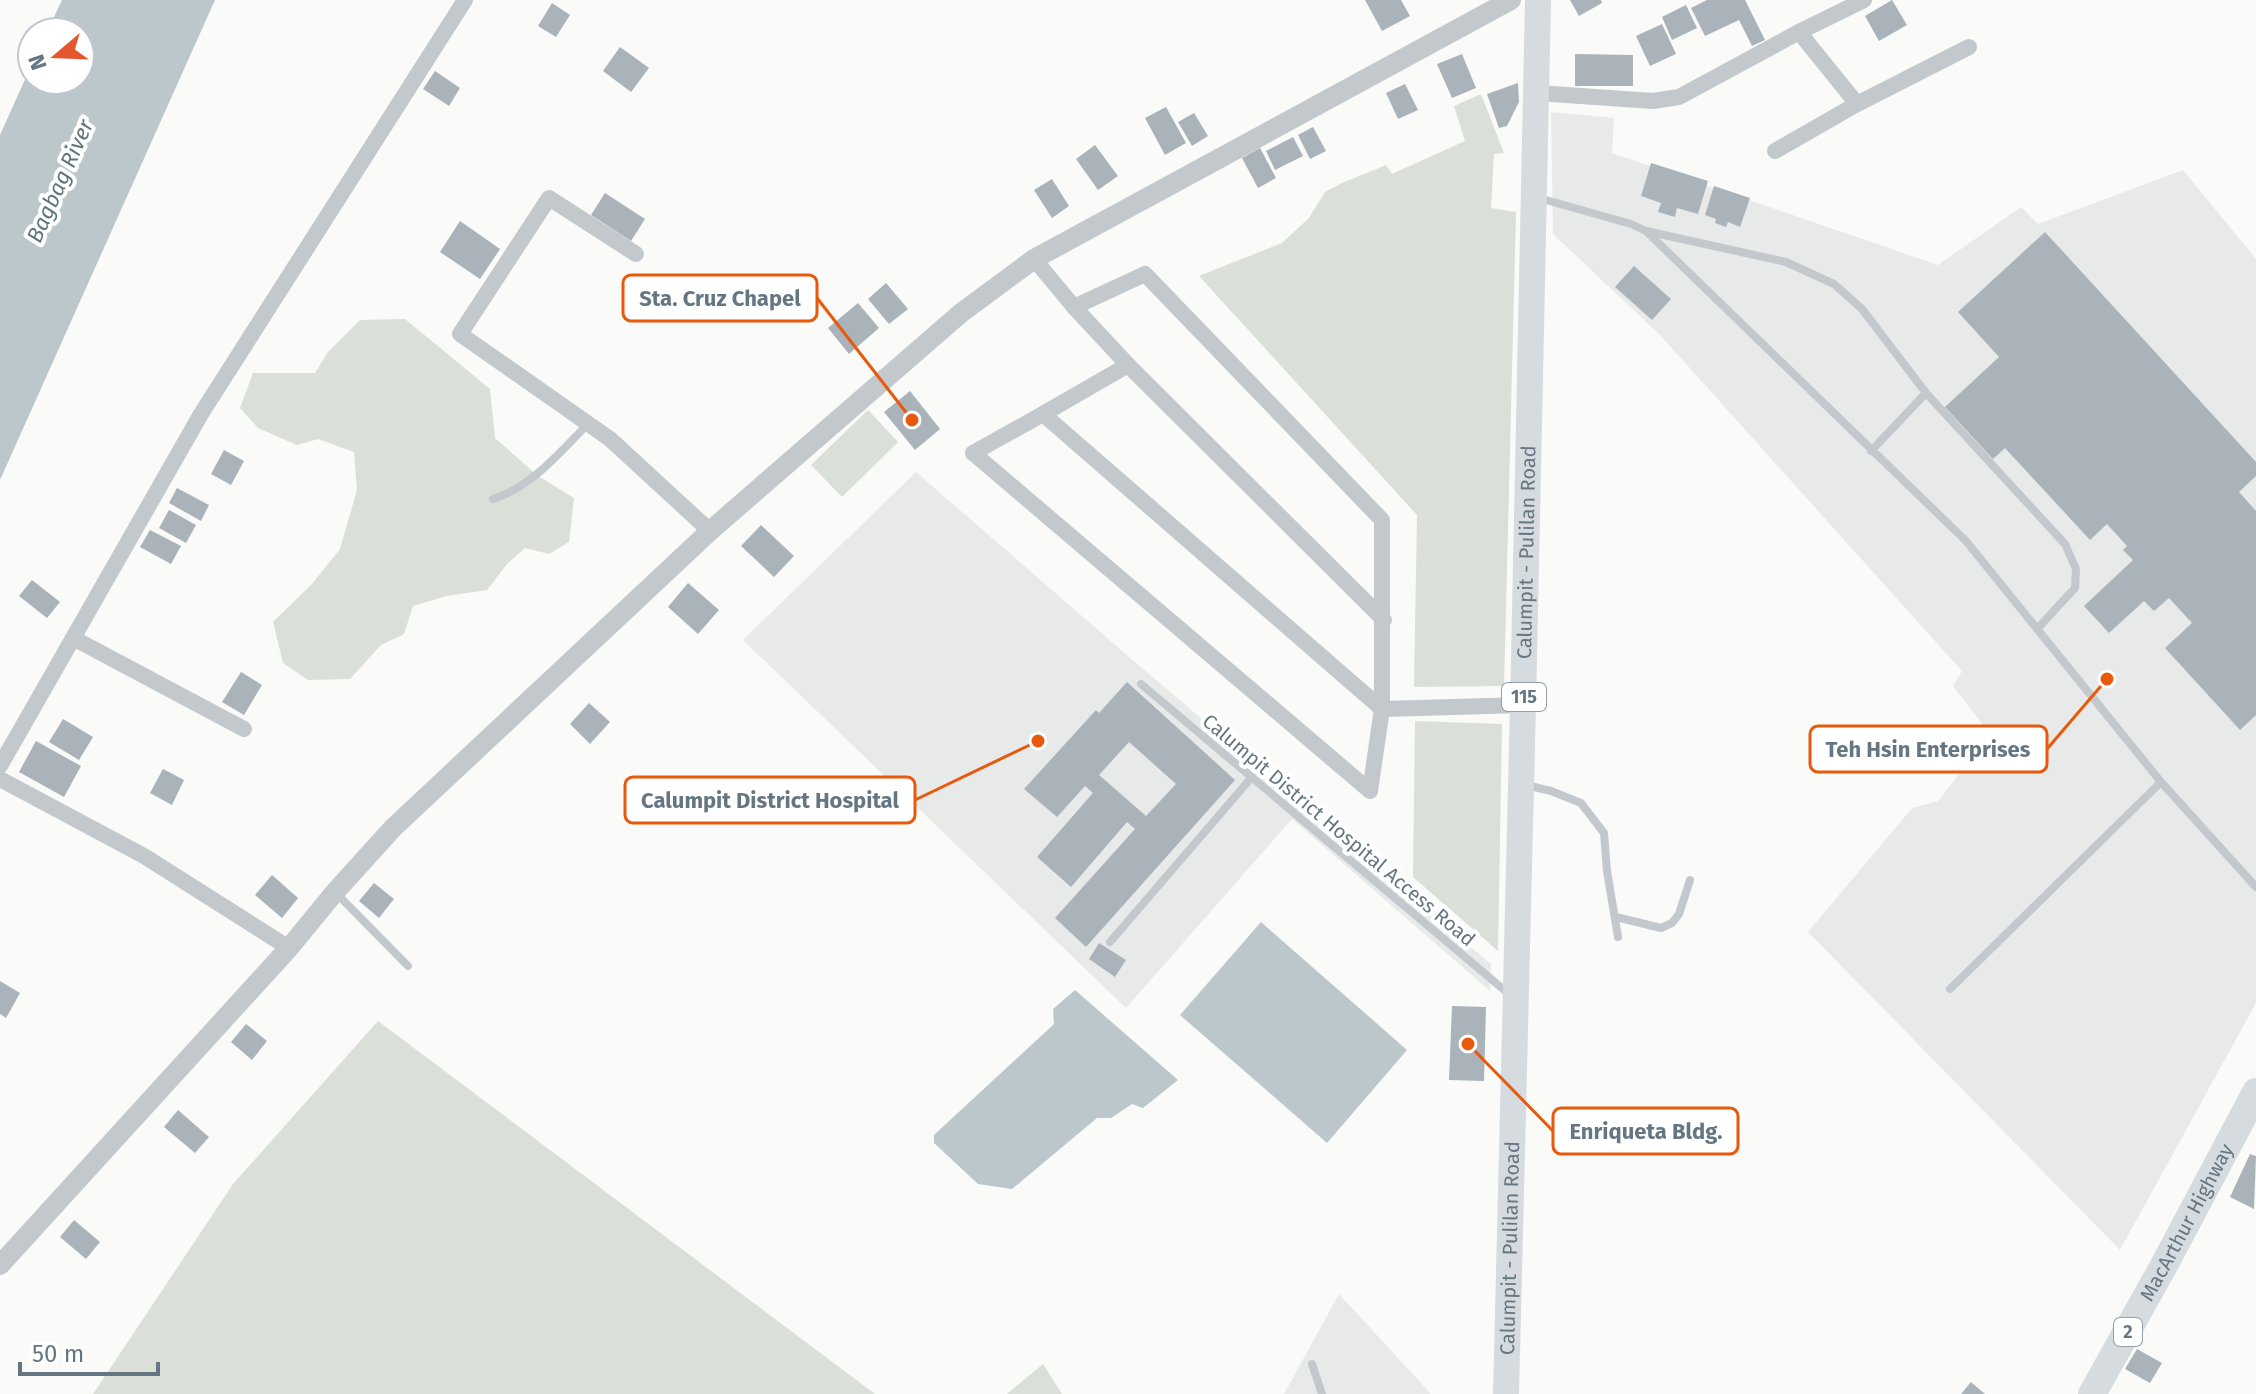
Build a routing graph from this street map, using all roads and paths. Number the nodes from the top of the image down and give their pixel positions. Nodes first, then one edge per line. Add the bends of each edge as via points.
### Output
1 (465, 0) edge
2 (1511, 0) edge
3 (1538, 0) edge
4 (1864, 0) edge
5 (1799, 32) junction
6 (1969, 47) dead end
7 (1537, 93) junction
8 (1857, 104) junction
9 (1775, 151) dead end
10 (1535, 196) junction
11 (1646, 231) junction
12 (636, 254) dead end
13 (1034, 259) junction
14 (1074, 307) junction
15 (1128, 365) junction
16 (1926, 393) junction
17 (1043, 414) junction
18 (589, 423) junction
19 (1871, 451) junction
20 (493, 499) dead end
21 (710, 531) junction
22 (1384, 620) junction
23 (2037, 629) junction
24 (73, 638) junction
25 (1141, 684) dead end
26 (1523, 705) junction
27 (1382, 709) junction
28 (244, 729) dead end
29 (0, 766) edge
30 (1252, 777) junction
31 (0, 779) edge
32 (2161, 782) junction
33 (1521, 784) junction
34 (1690, 880) dead end
35 (2256, 887) edge
36 (335, 892) junction
37 (1616, 917) junction
38 (1618, 937) dead end
39 (1110, 942) dead end
40 (289, 948) junction
41 (408, 966) dead end
42 (1950, 989) dead end
43 (1516, 1000) junction
44 (2256, 1092) edge
45 (0, 1265) edge
46 (1312, 1364) dead end
47 (1322, 1394) edge
48 (1506, 1394) edge
49 (2092, 1394) edge

1 - 24 street via 201,414
2 - 13 street
3 - 7 main road, Calumpit - Pulilan Road / 115
4 - 5 street
5 - 7 street via 1679,97 1653,101
5 - 8 street
6 - 8 street
7 - 10 main road, Calumpit - Pulilan Road / 115
8 - 9 street
10 - 11 lane
10 - 26 main road, Calumpit - Pulilan Road / 115
11 - 16 lane via 1786,262 1834,284 1862,309
11 - 19 lane
12 - 18 street via 549,198 460,334
13 - 14 street
13 - 21 street via 961,313
14 - 15 street
14 - 22 street via 1145,274 1382,520
15 - 17 street
15 - 22 street
16 - 19 lane
16 - 23 lane via 2065,544 2076,569 2075,588
17 - 27 street
17 - 27 street via 973,453 1370,791
18 - 20 lane via 531,481
18 - 21 street
19 - 23 lane via 1966,541
21 - 36 street via 393,828
22 - 27 street
23 - 32 lane
24 - 28 street
24 - 29 street
25 - 30 lane, Calumpit District Hospital Access Road
26 - 27 street
26 - 33 main road, Calumpit - Pulilan Road / 115
30 - 39 lane
30 - 43 lane, Calumpit District Hospital Access Road
31 - 40 street via 144,856
32 - 35 lane
32 - 42 lane
33 - 37 lane via 1581,803 1604,833
33 - 43 main road, Calumpit - Pulilan Road / 115
34 - 37 lane via 1672,923 1661,928
36 - 40 street
36 - 41 lane
37 - 38 lane
40 - 45 street
43 - 48 main road, Calumpit - Pulilan Road / 115
44 - 49 highway, MacArthur Highway / 2
46 - 47 lane

